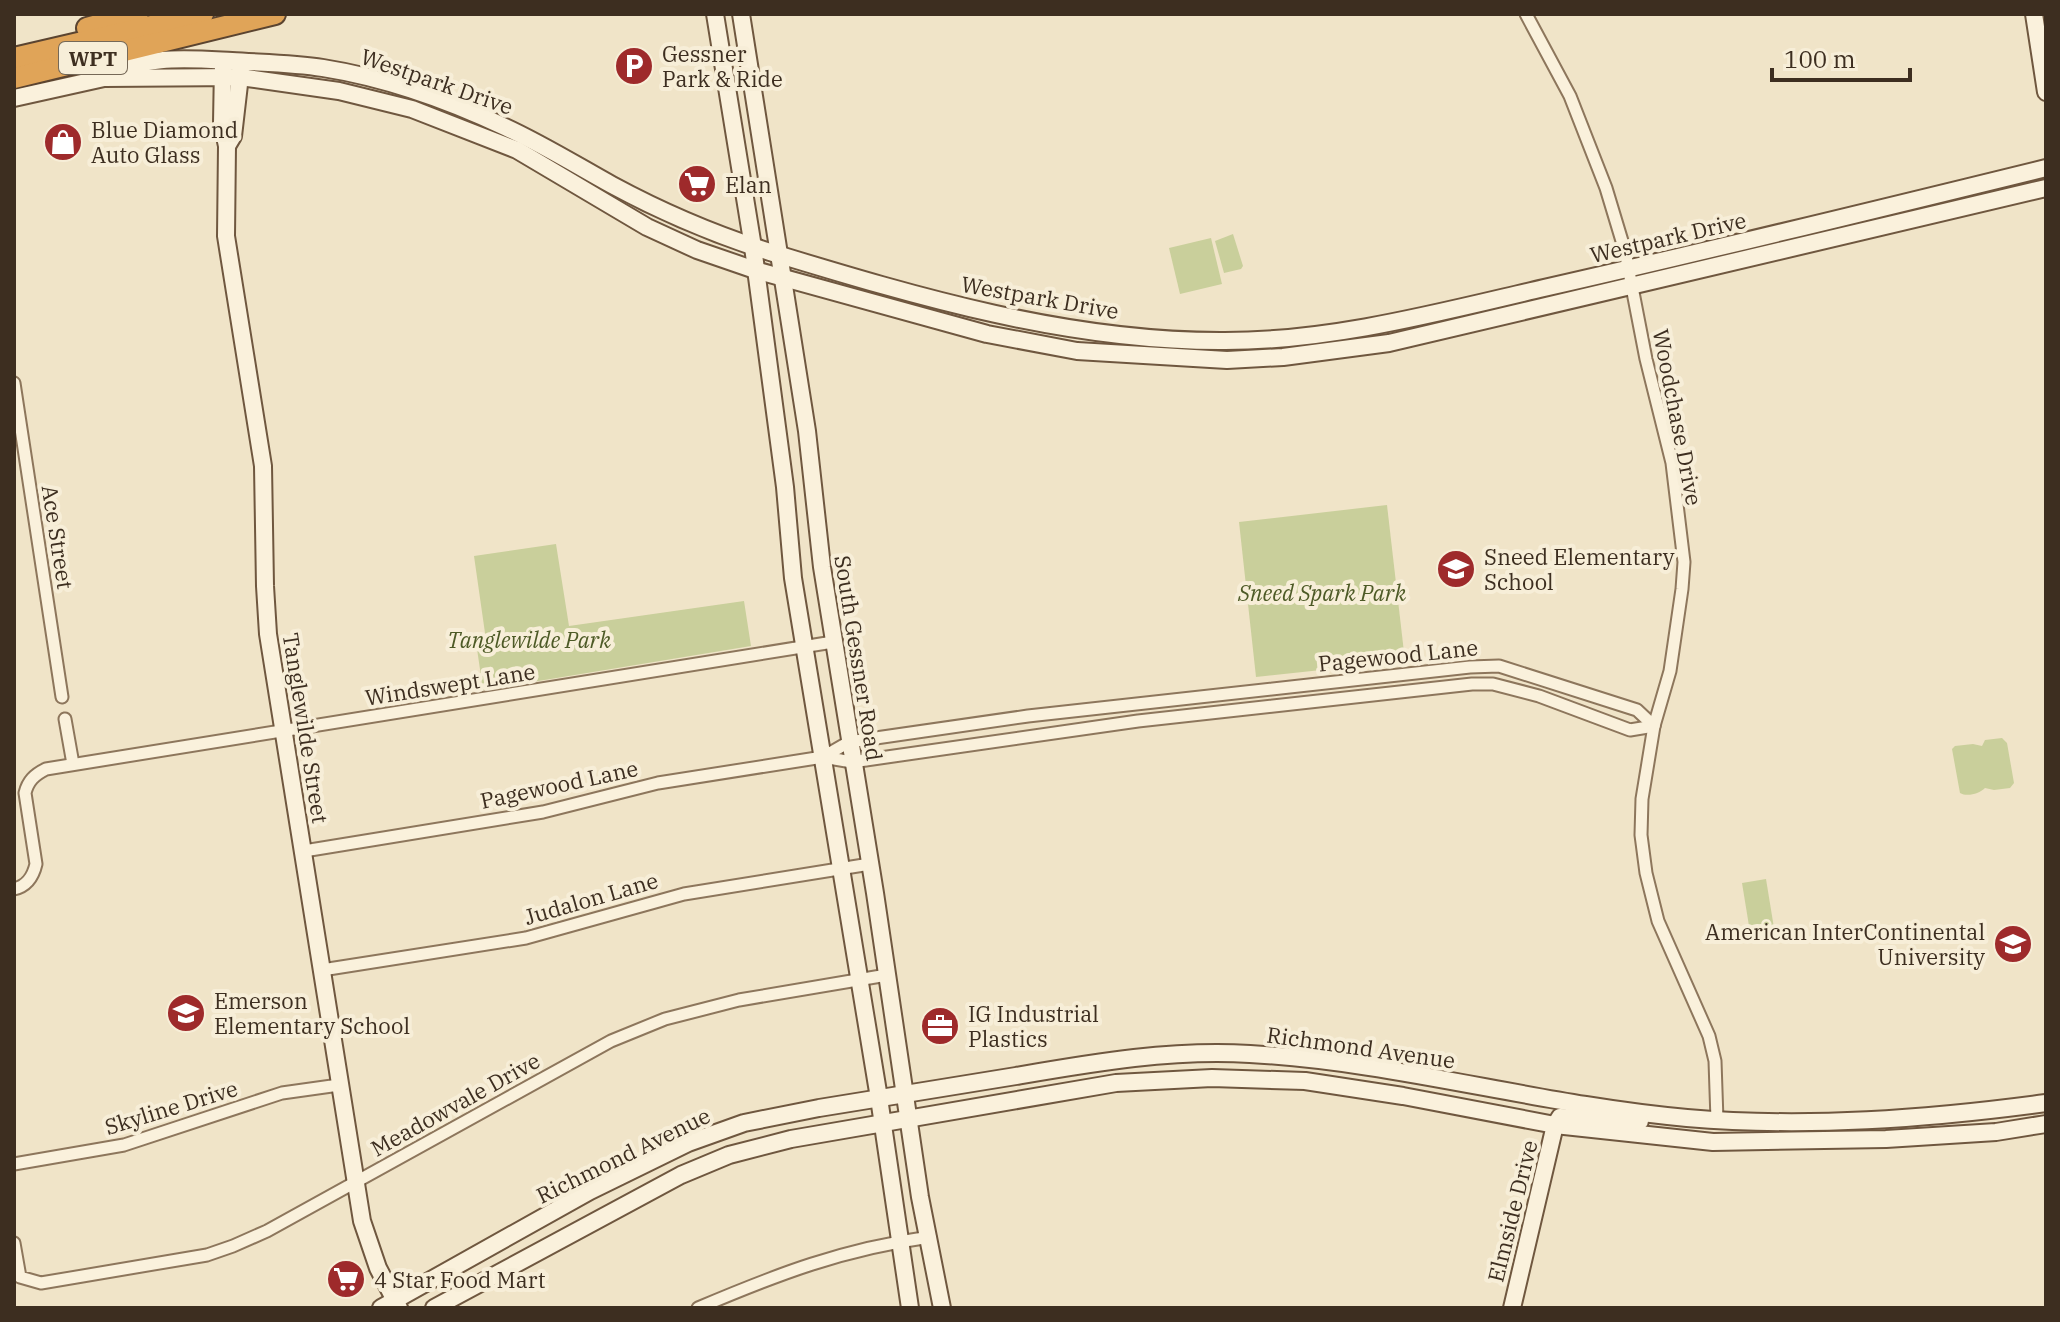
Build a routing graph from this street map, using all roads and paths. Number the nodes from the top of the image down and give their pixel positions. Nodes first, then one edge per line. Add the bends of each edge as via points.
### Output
1 (138, 14) edge
2 (203, 14) edge
3 (275, 14) edge
4 (715, 14) edge
5 (741, 14) edge
6 (1526, 14) edge
7 (2034, 14) edge
8 (14, 48) edge
9 (14, 58) edge
10 (223, 68) junction
11 (241, 69) junction
12 (751, 73) junction
13 (372, 77) junction
14 (14, 78) edge
15 (725, 78) junction
16 (2046, 92) edge
17 (364, 97) junction
18 (14, 98) edge
19 (505, 136) junction
20 (227, 146) junction
21 (2046, 168) edge
22 (2046, 188) edge
23 (1769, 235) junction
24 (753, 247) junction
25 (1773, 252) junction
26 (780, 255) junction
27 (755, 270) junction
28 (783, 277) junction
29 (1630, 278) junction
30 (939, 301) junction
31 (935, 318) junction
32 (1079, 331) junction
33 (1077, 351) junction
34 (14, 383) edge
35 (812, 485) junction
36 (785, 487) junction
37 (833, 642) junction
38 (804, 647) junction
39 (62, 697) dead end
40 (65, 719) dead end
41 (1654, 726) junction
42 (284, 731) junction
43 (849, 742) junction
44 (823, 757) junction
45 (852, 762) junction
46 (73, 764) junction
47 (304, 851) junction
48 (870, 864) junction
49 (842, 869) junction
50 (14, 889) edge
51 (322, 970) junction
52 (887, 975) junction
53 (859, 979) junction
54 (1066, 1068) junction
55 (1404, 1073) junction
56 (339, 1085) junction
57 (1062, 1091) junction
58 (904, 1095) junction
59 (1403, 1096) junction
60 (879, 1098) junction
61 (2046, 1103) edge
62 (1658, 1114) junction
63 (908, 1120) junction
64 (1717, 1120) junction
65 (1885, 1120) junction
66 (883, 1124) junction
67 (2046, 1124) edge
68 (1555, 1125) junction
69 (1632, 1133) junction
70 (1886, 1139) junction
71 (14, 1164) edge
72 (636, 1168) junction
73 (356, 1183) junction
74 (649, 1192) junction
75 (930, 1237) junction
76 (899, 1241) junction
77 (14, 1243) edge
78 (392, 1305) edge
79 (434, 1308) edge
80 (698, 1308) edge
81 (910, 1308) edge
82 (942, 1308) edge
83 (1512, 1308) edge

1 - 8 highway
2 - 9 highway, WPT
3 - 14 highway, WPT
4 - 15 main road
5 - 12 main road, South Gessner Road
6 - 29 street, Woodchase Drive via 1579,117 1606,188
7 - 16 main road
10 - 11 main road, Westpark Drive
10 - 18 main road, Westpark Drive via 178,59 120,67 104,78
10 - 20 main road, Tanglewilde Street
11 - 13 main road, Westpark Drive via 322,67
11 - 17 main road, Westpark Drive
11 - 20 main road, Tanglewilde Street via 233,136
12 - 15 main road
12 - 26 main road, South Gessner Road
13 - 17 main road
13 - 19 main road, Westpark Drive via 468,111
15 - 24 main road
17 - 19 main road, Westpark Drive
19 - 24 main road, Westpark Drive
19 - 27 main road, Westpark Drive via 517,150 647,227
20 - 42 main road, Tanglewilde Street via 226,236 263,466 268,634
21 - 23 main road, Westpark Drive
22 - 25 main road, Westpark Drive
23 - 25 main road
23 - 29 main road, Westpark Drive
24 - 26 main road, Westpark Drive
24 - 27 main road
25 - 29 main road, Westpark Drive
26 - 28 main road, South Gessner Road
26 - 30 main road, Westpark Drive
27 - 28 main road, Westpark Drive
27 - 36 main road
28 - 31 main road, Westpark Drive
28 - 35 main road, South Gessner Road
29 - 32 main road, Westpark Drive via 1305,337 1222,341
29 - 33 main road, Westpark Drive via 1352,349 1227,360
29 - 41 street, Woodchase Drive via 1672,463 1684,562 1670,671
30 - 31 main road
30 - 32 main road, Westpark Drive
31 - 33 main road, Westpark Drive
32 - 33 main road
34 - 39 street, Ace Street
35 - 36 main road
35 - 37 main road, South Gessner Road
36 - 38 main road
37 - 38 street, Windswept Lane
37 - 43 main road, South Gessner Road
38 - 42 street, Windswept Lane
38 - 44 main road
40 - 46 street
41 - 43 street, Pagewood Lane via 1637,710 1499,666 1095,708
41 - 45 street, Pagewood Lane via 1630,730 1549,699 1493,684 1472,684 1138,721
41 - 64 street, Woodchase Drive via 1642,799 1646,873 1658,921 1709,1036
42 - 46 street, Windswept Lane
42 - 47 main road, Tanglewilde Street
43 - 44 street, Pagewood Lane
43 - 45 main road, South Gessner Road
44 - 45 street, Pagewood Lane
44 - 47 street, Pagewood Lane via 658,783 543,812
44 - 49 main road
45 - 48 main road, South Gessner Road
46 - 50 street via 46,769 28,784 36,864 26,884
47 - 51 main road, Tanglewilde Street
48 - 49 street, Judalon Lane
48 - 52 main road, South Gessner Road
49 - 51 street, Judalon Lane via 684,894 526,938
49 - 53 main road
51 - 56 main road, Tanglewilde Street
52 - 53 street, Meadowvale Drive
52 - 58 main road, South Gessner Road
53 - 60 main road
53 - 73 street, Meadowvale Drive via 703,1007 637,1029
54 - 55 main road, Richmond Avenue via 1174,1055 1247,1053
54 - 57 main road
54 - 58 main road, Richmond Avenue
55 - 59 main road
55 - 62 main road, Richmond Avenue
56 - 71 street, Skyline Drive via 282,1093 124,1145
56 - 73 main road, Tanglewilde Street
57 - 59 main road, Richmond Avenue via 1116,1083 1254,1078
57 - 63 main road, Richmond Avenue
58 - 60 main road, Richmond Avenue
58 - 63 main road, South Gessner Road
59 - 68 main road, Richmond Avenue
60 - 66 main road
60 - 72 main road, Richmond Avenue via 744,1123
61 - 65 main road, Richmond Avenue
62 - 64 main road, Richmond Avenue
62 - 68 main road via 1645,1121 1566,1116
63 - 66 main road, Richmond Avenue
63 - 75 main road, South Gessner Road
64 - 65 main road, Richmond Avenue
64 - 69 main road via 1709,1129 1660,1127
65 - 70 main road
66 - 74 main road, Richmond Avenue via 729,1155
66 - 76 main road
67 - 70 main road, Richmond Avenue
68 - 69 main road, Richmond Avenue
68 - 83 main road, Elmside Drive
69 - 70 main road, Richmond Avenue via 1713,1142
72 - 74 main road
72 - 78 main road, Richmond Avenue
73 - 77 street, Meadowvale Drive via 267,1231 207,1255 41,1283 20,1277
73 - 78 main road, Tanglewilde Street via 370,1246
74 - 79 main road, Richmond Avenue
75 - 76 street
75 - 82 main road, South Gessner Road
76 - 80 street via 803,1265
76 - 81 main road

